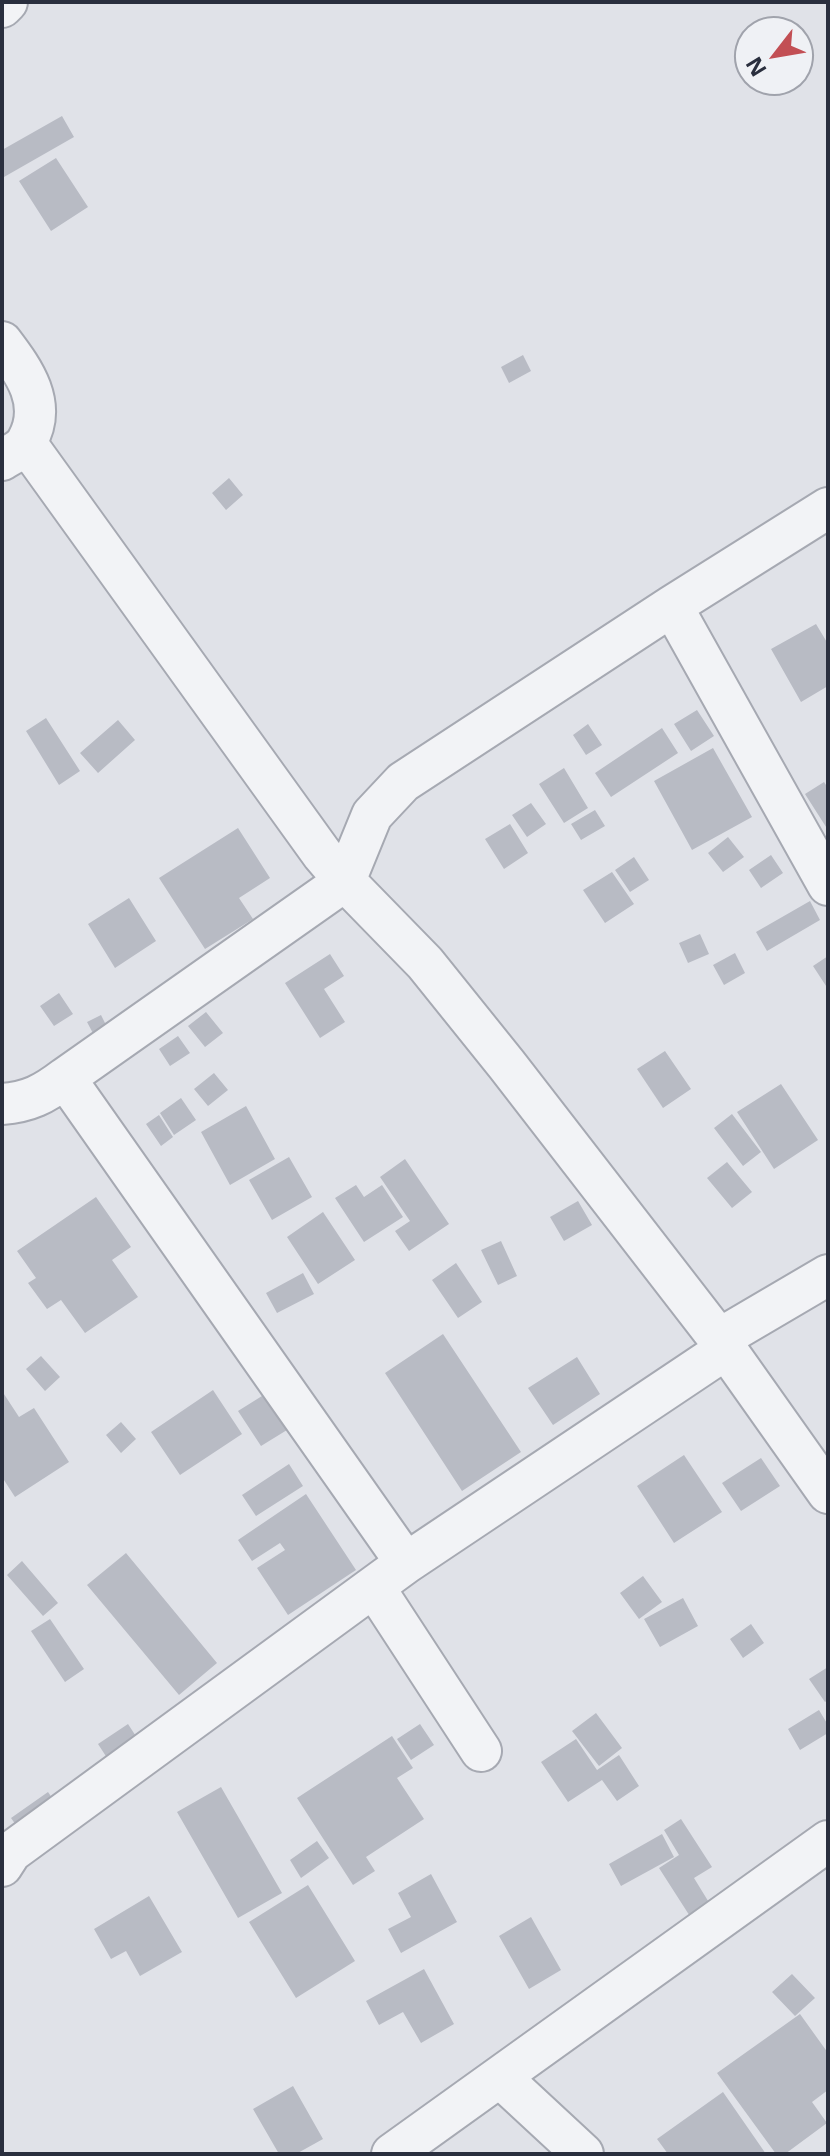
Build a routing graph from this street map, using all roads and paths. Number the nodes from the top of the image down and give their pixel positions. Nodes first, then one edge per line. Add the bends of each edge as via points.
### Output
1 (7, 2) edge
2 (2, 7) edge
3 (2, 342) edge
4 (14, 452) edge
5 (828, 508) edge
6 (672, 606) junction
7 (345, 881) junction
8 (828, 885) edge
9 (65, 1078) junction
10 (2, 1104) edge
11 (828, 1275) edge
12 (722, 1344) junction
13 (828, 1493) edge
14 (406, 1563) junction
15 (374, 1587) junction
16 (481, 1751) dead end
17 (828, 1841) edge
18 (2, 1866) edge
19 (500, 2077) junction
20 (392, 2154) edge
21 (583, 2154) edge

1 - 2 street
3 - 4 street via 30,386 37,410
4 - 7 street
5 - 6 street
6 - 7 street via 403,782 372,815
6 - 8 street
7 - 9 street
7 - 12 street via 434,974
9 - 10 street via 41,1096
9 - 14 street
11 - 12 street
12 - 13 street
12 - 14 street
14 - 15 street
15 - 16 street
15 - 18 street via 11,1852
17 - 19 street
19 - 20 street
19 - 21 street

